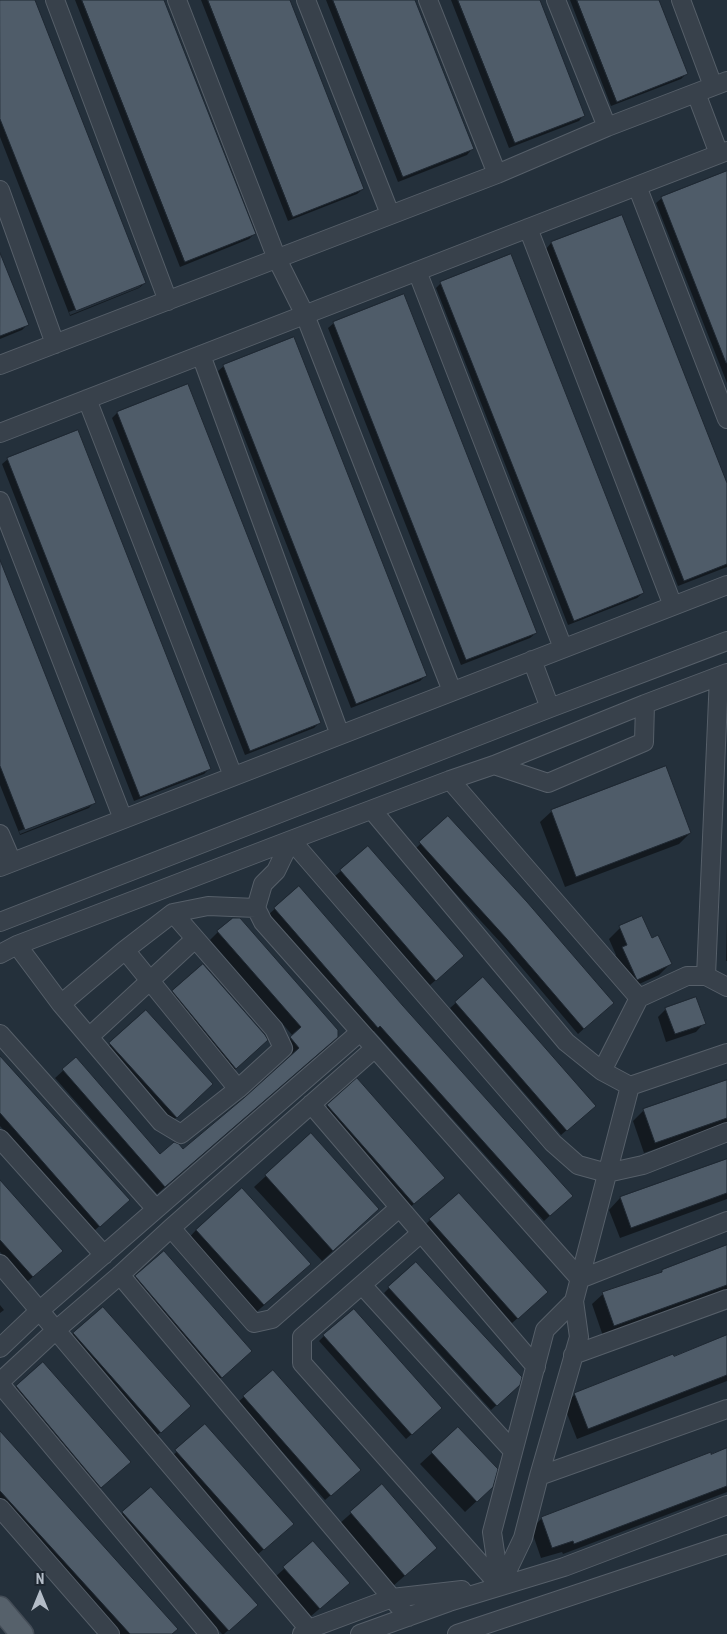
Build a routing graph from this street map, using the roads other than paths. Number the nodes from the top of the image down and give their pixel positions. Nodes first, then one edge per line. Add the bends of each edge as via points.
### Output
1 (55, 0) edge
2 (177, 0) edge
3 (306, 0) edge
4 (428, 0) edge
5 (556, 0) edge
6 (681, 0) edge
7 (720, 83) edge
8 (696, 93) junction
9 (607, 127) junction
10 (723, 152) edge
11 (497, 174) junction
12 (637, 186) junction
13 (0, 190) edge
14 (390, 214) junction
15 (528, 228) junction
16 (277, 259) junction
17 (416, 271) junction
18 (168, 301) junction
19 (305, 315) junction
20 (55, 344) junction
21 (201, 355) junction
22 (0, 365) edge
23 (87, 399) junction
24 (727, 419) edge
25 (0, 433) edge
26 (0, 501) edge
27 (727, 585) edge
28 (672, 606) junction
29 (727, 641) edge
30 (563, 648) junction
31 (532, 660) junction
32 (723, 675) edge
33 (452, 691) junction
34 (645, 704) junction
35 (550, 708) junction
36 (340, 735) junction
37 (494, 765) junction
38 (233, 776) junction
39 (450, 780) junction
40 (372, 810) junction
41 (123, 819) junction
42 (0, 834) edge
43 (291, 840) junction
44 (6, 865) edge
45 (256, 908) junction
46 (173, 913) junction
47 (0, 922) edge
48 (196, 939) junction
49 (17, 945) junction
50 (125, 950) junction
51 (0, 954) edge
52 (706, 976) junction
53 (150, 981) junction
54 (727, 987) edge
55 (639, 998) junction
56 (61, 1004) junction
57 (360, 1032) junction
58 (0, 1034) edge
59 (89, 1037) junction
60 (375, 1048) junction
61 (727, 1053) edge
62 (602, 1071) junction
63 (630, 1086) junction
64 (238, 1090) junction
65 (311, 1104) junction
66 (727, 1132) edge
67 (0, 1139) edge
68 (607, 1173) junction
69 (399, 1208) junction
70 (156, 1209) junction
71 (727, 1221) edge
72 (171, 1228) junction
73 (421, 1233) junction
74 (104, 1254) junction
75 (0, 1264) edge
76 (120, 1274) junction
77 (580, 1279) junction
78 (362, 1285) junction
79 (727, 1299) edge
80 (574, 1301) junction
81 (39, 1311) junction
82 (56, 1330) junction
83 (0, 1348) edge
84 (573, 1355) junction
85 (536, 1367) junction
86 (0, 1383) edge
87 (727, 1409) edge
88 (513, 1451) junction
89 (539, 1476) junction
90 (727, 1505) edge
91 (0, 1508) edge
92 (727, 1544) edge
93 (500, 1586) junction
94 (392, 1598) junction
95 (0, 1608) edge
96 (408, 1617) junction
97 (308, 1632) edge
98 (22, 1634) edge
99 (110, 1634) edge
100 (209, 1634) edge
101 (360, 1634) edge
102 (457, 1634) edge

1 - 18 street
2 - 16 street
3 - 14 street
4 - 11 street
5 - 9 street
6 - 7 street
7 - 8 street
8 - 9 street
8 - 10 street
9 - 11 street
10 - 12 street
11 - 14 street
12 - 15 street
12 - 24 street
13 - 20 street
14 - 16 street
15 - 17 street
15 - 28 street
16 - 18 street
16 - 19 street
17 - 19 street
17 - 30 street
18 - 20 street
19 - 21 street
19 - 33 street
20 - 22 street
21 - 23 street
21 - 36 street
23 - 25 street
23 - 38 street
26 - 41 street
27 - 28 street
28 - 30 street
29 - 35 street
30 - 31 street
31 - 33 street
31 - 35 street
32 - 34 street
32 - 52 street
33 - 36 street
34 - 37 street
34 - 37 street via 644,742 548,783
35 - 47 street
36 - 38 street
37 - 39 street
38 - 41 street
39 - 40 street
39 - 55 street
40 - 43 street
40 - 62 street via 566,1042
41 - 44 street
42 - 44 street
43 - 45 street via 276,871 263,884
43 - 49 street
43 - 68 street via 553,1143 578,1165
45 - 46 street via 208,906
45 - 57 street via 263,922
46 - 48 street
46 - 50 street
48 - 53 street
48 - 64 street via 274,1029 283,1048
49 - 51 street
49 - 56 street
50 - 53 street
50 - 56 street
52 - 54 street
52 - 55 street via 687,976
53 - 59 street
53 - 64 street
55 - 62 street
56 - 59 street
57 - 60 street
57 - 70 street
58 - 70 street
59 - 64 street via 161,1122 181,1134
60 - 65 street
60 - 77 street
61 - 63 street
62 - 63 street
63 - 68 street
65 - 69 street
65 - 72 street
66 - 68 street via 643,1165
67 - 74 street
68 - 77 street
69 - 72 street via 272,1319 254,1323
69 - 73 street
70 - 74 street
71 - 77 street
72 - 76 street
73 - 78 street
73 - 85 street
74 - 81 street
75 - 81 street
76 - 82 street
76 - 94 street
77 - 80 street
78 - 88 street
78 - 93 street via 302,1337 302,1363
79 - 84 street
80 - 84 street via 579,1337
80 - 85 street via 545,1330
81 - 82 street
81 - 83 street
82 - 86 street
82 - 97 street
84 - 89 street
85 - 88 street
86 - 100 street
87 - 89 street
88 - 93 street via 492,1532
89 - 93 street via 523,1538
90 - 93 street via 564,1567
91 - 99 street
92 - 102 street
93 - 94 street
93 - 96 street
94 - 96 street
94 - 97 street
95 - 98 main road
96 - 101 street

